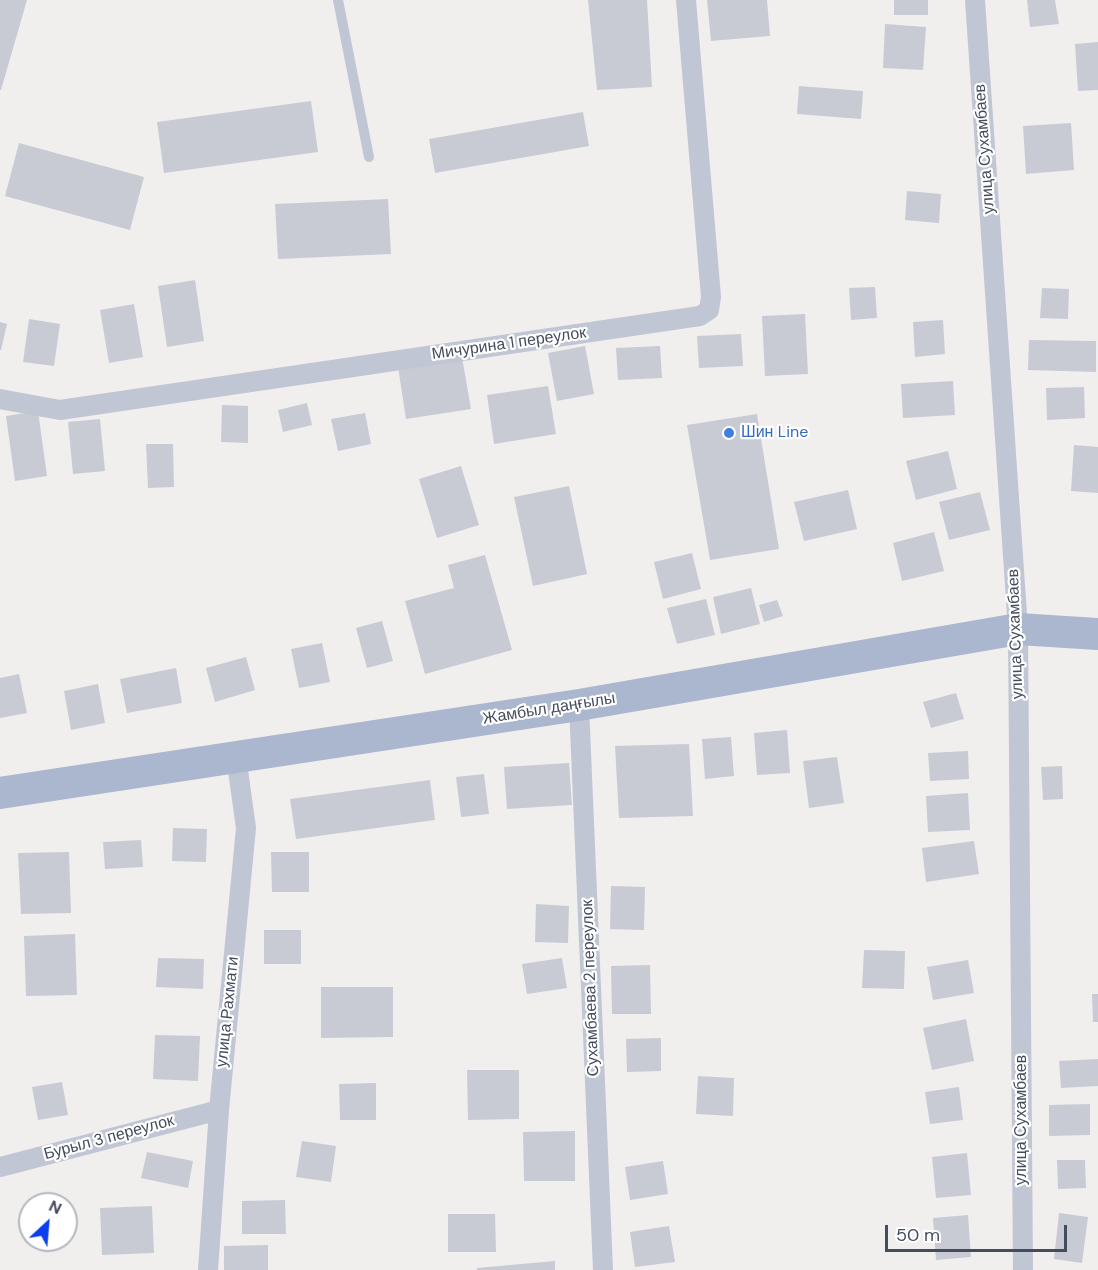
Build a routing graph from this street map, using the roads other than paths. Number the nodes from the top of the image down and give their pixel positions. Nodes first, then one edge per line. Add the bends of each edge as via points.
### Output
1 (338, 0) edge
2 (686, 0) edge
3 (975, 0) edge
4 (369, 157) dead end
5 (0, 399) edge
6 (1018, 629) junction
7 (1098, 634) edge
8 (579, 705) junction
9 (236, 756) junction
10 (0, 793) edge
11 (219, 1110) junction
12 (0, 1167) edge
13 (208, 1270) edge
14 (603, 1270) edge
15 (1023, 1270) edge

1 - 4 lane
2 - 5 street, Мичурина 1 переулок via 711,297 709,310 700,316 60,410
3 - 6 street, улица Сухамбаев
6 - 7 main road, Жамбыл даңғылы
6 - 8 main road, Жамбыл даңғылы
6 - 15 street, улица Сухамбаев
8 - 9 main road, Жамбыл даңғылы
8 - 14 street, Сухамбаева 2 переулок
9 - 10 main road, Жамбыл даңғылы
9 - 11 street, улица Рахмати via 246,828
11 - 12 street, Бурыл 3 переулок
11 - 13 street, улица Рахмати

